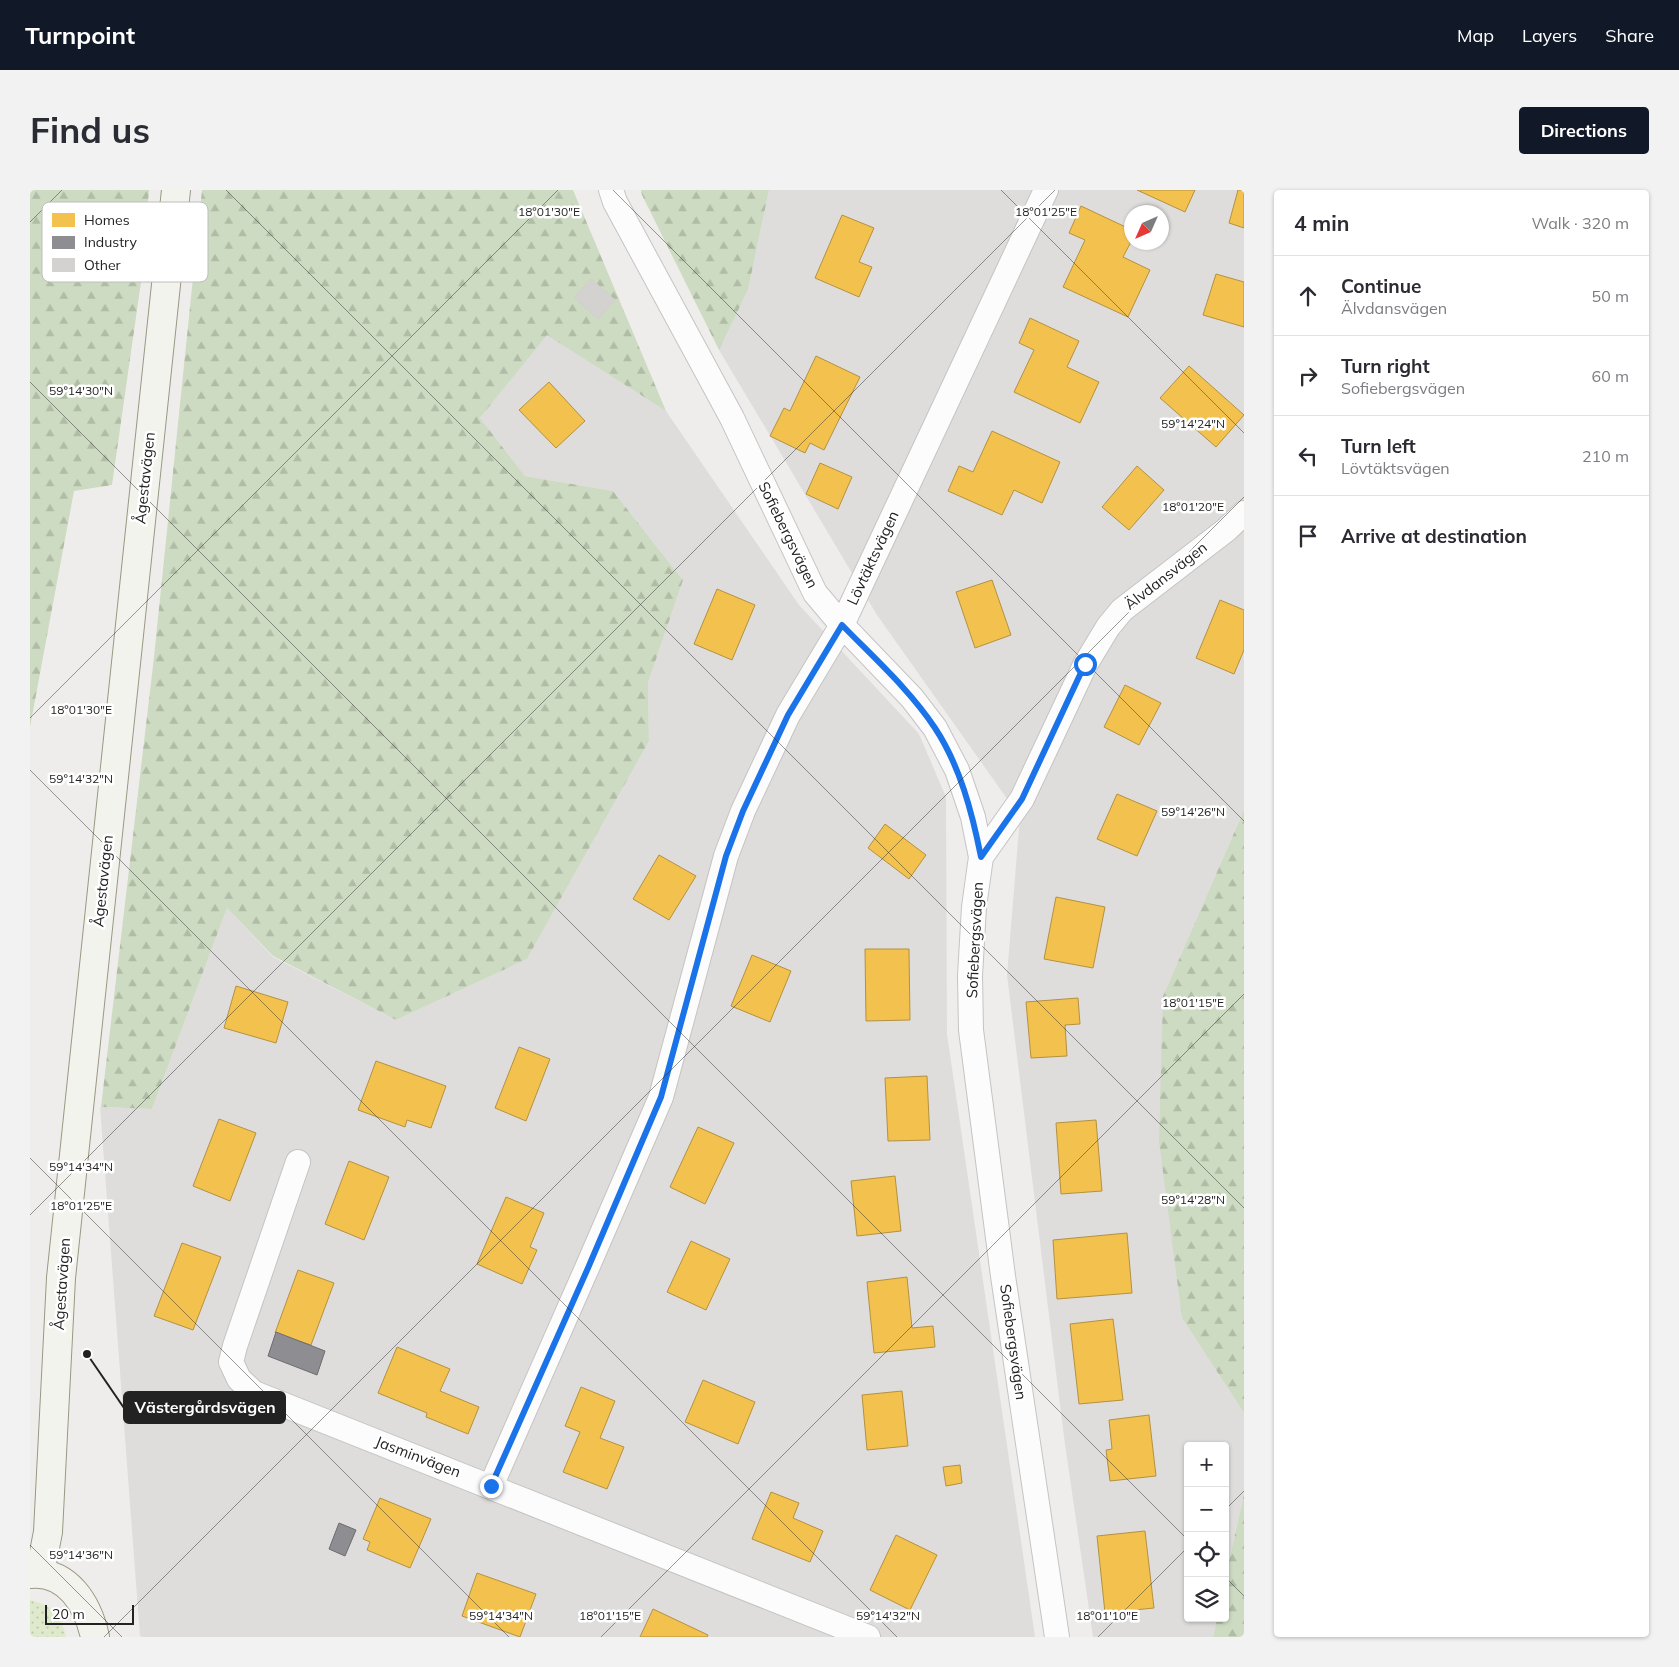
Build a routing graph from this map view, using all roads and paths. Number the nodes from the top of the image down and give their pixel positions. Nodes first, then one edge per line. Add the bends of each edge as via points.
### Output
1 (611, 190) edge
2 (1046, 190) edge
3 (166, 282) edge
4 (1244, 513) edge
5 (842, 625) junction
6 (981, 857) junction
7 (298, 1162) dead end
8 (491, 1486) junction
9 (35, 1574) edge
10 (96, 1637) edge
11 (868, 1637) edge
12 (1057, 1637) edge

1 - 5 street, Sofiebergsvägen via 732,418 815,592
2 - 5 street, Lövtäktsvägen
3 - 9 main road, Ågestavägen via 61,1278 48,1532
4 - 6 street, Älvdansvägen via 1122,610 1108,627 1085,664 1022,799
5 - 6 street, Sofiebergsvägen via 912,698 935,728 956,770 973,817
5 - 8 street, Lövtäktsvägen via 788,715 743,811 726,856 661,1097
6 - 12 street, Sofiebergsvägen via 970,976 971,1030
7 - 8 street, Jasminvägen via 235,1346 231,1362 239,1378 254,1392
8 - 11 street, Jasminvägen
9 - 10 main road, Ågestavägen via 63,1581 80,1598

